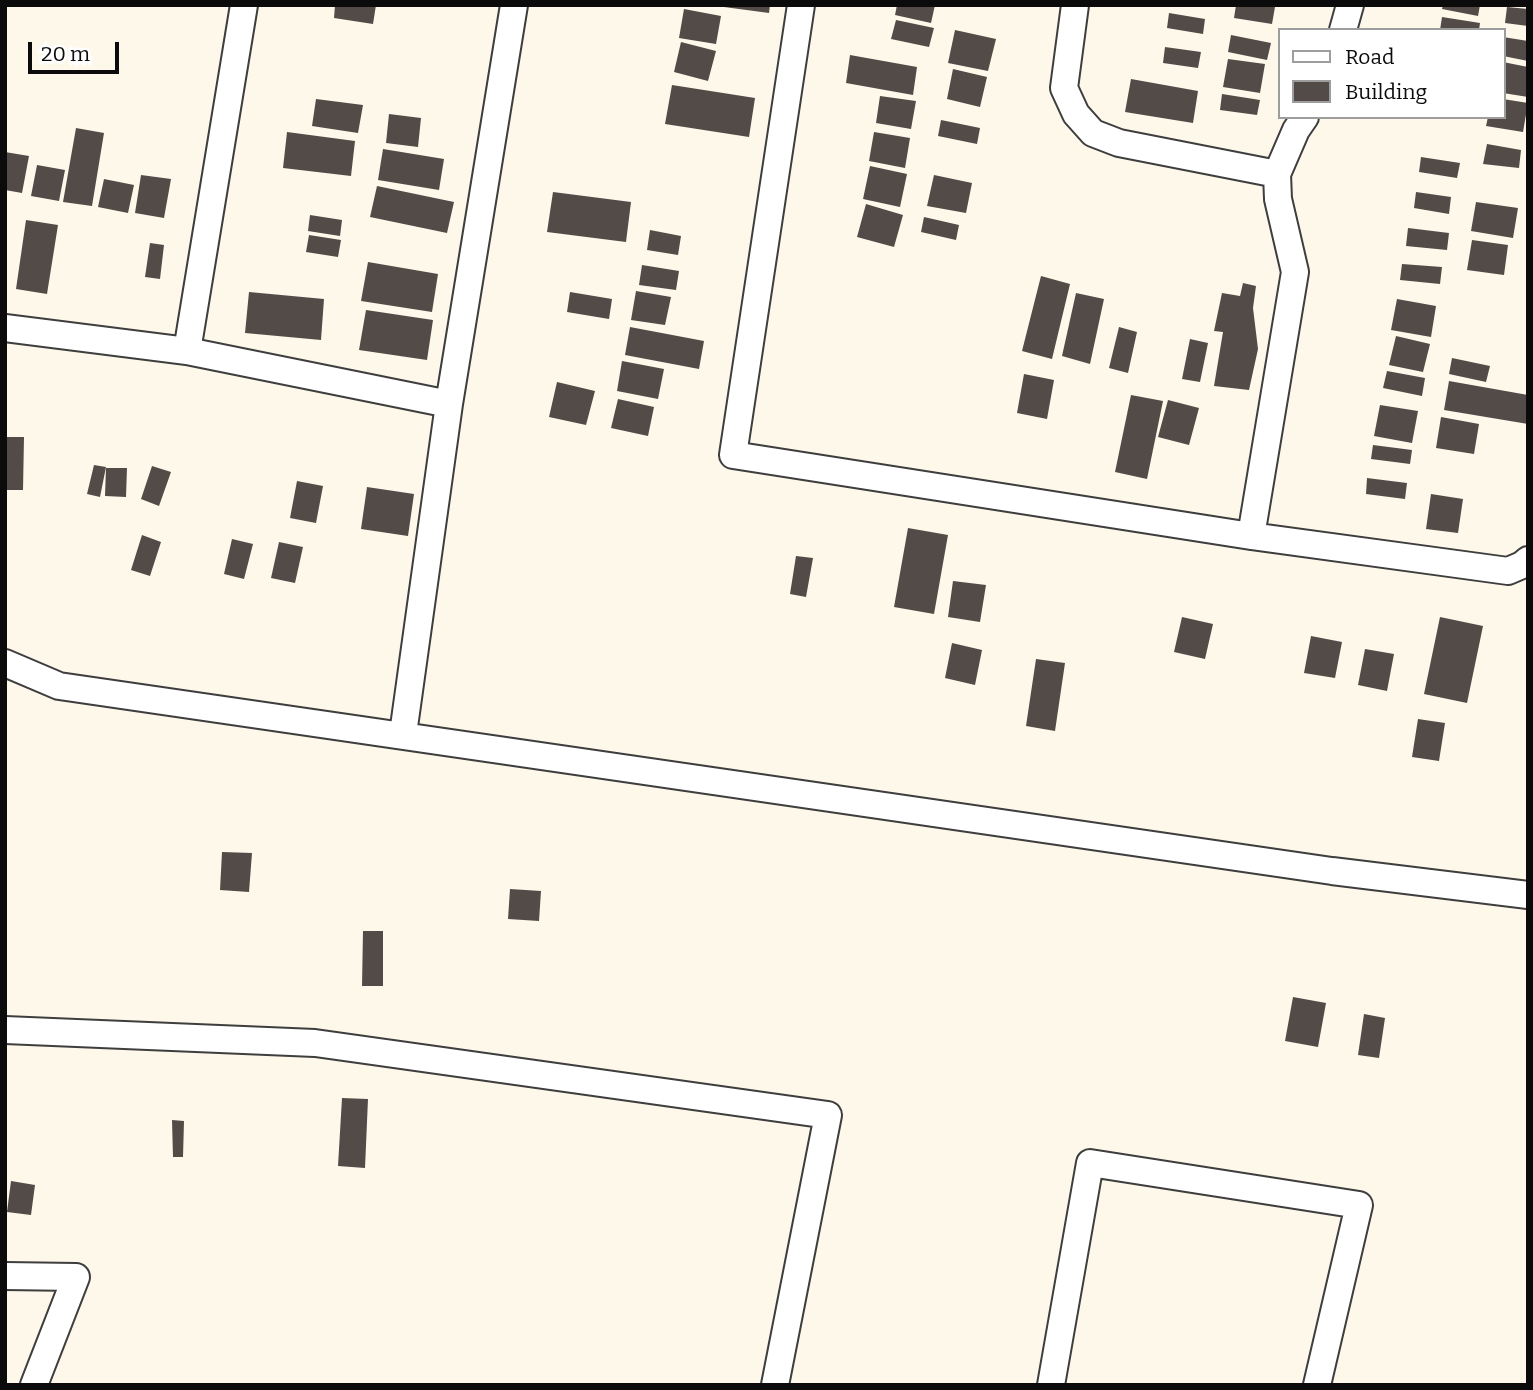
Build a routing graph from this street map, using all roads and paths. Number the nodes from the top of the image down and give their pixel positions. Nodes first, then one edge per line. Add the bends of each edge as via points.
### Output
1 (244, 5) edge
2 (514, 5) edge
3 (801, 5) edge
4 (1076, 5) edge
5 (1350, 5) edge
6 (1344, 28) edge
7 (1304, 119) edge
8 (1278, 174) junction
9 (5, 328) edge
10 (187, 351) junction
11 (449, 404) junction
12 (1251, 536) junction
13 (1528, 560) edge
14 (5, 663) edge
15 (402, 734) junction
16 (1528, 895) edge
17 (5, 1030) edge
18 (5, 1276) edge
19 (33, 1385) edge
20 (775, 1385) edge
21 (1051, 1385) edge
22 (1317, 1385) edge

1 - 10 street
2 - 11 street
3 - 12 street via 733,455
4 - 8 street via 1064,88 1076,114 1093,133 1119,143
5 - 6 street
7 - 8 street
8 - 12 street via 1278,200 1296,272
9 - 10 street
10 - 11 street
11 - 15 street
12 - 13 street via 1508,571
14 - 15 street via 59,686
15 - 16 street via 1332,871
17 - 20 street via 315,1043 828,1115
18 - 19 street via 76,1278
21 - 22 street via 1090,1163 1359,1205

